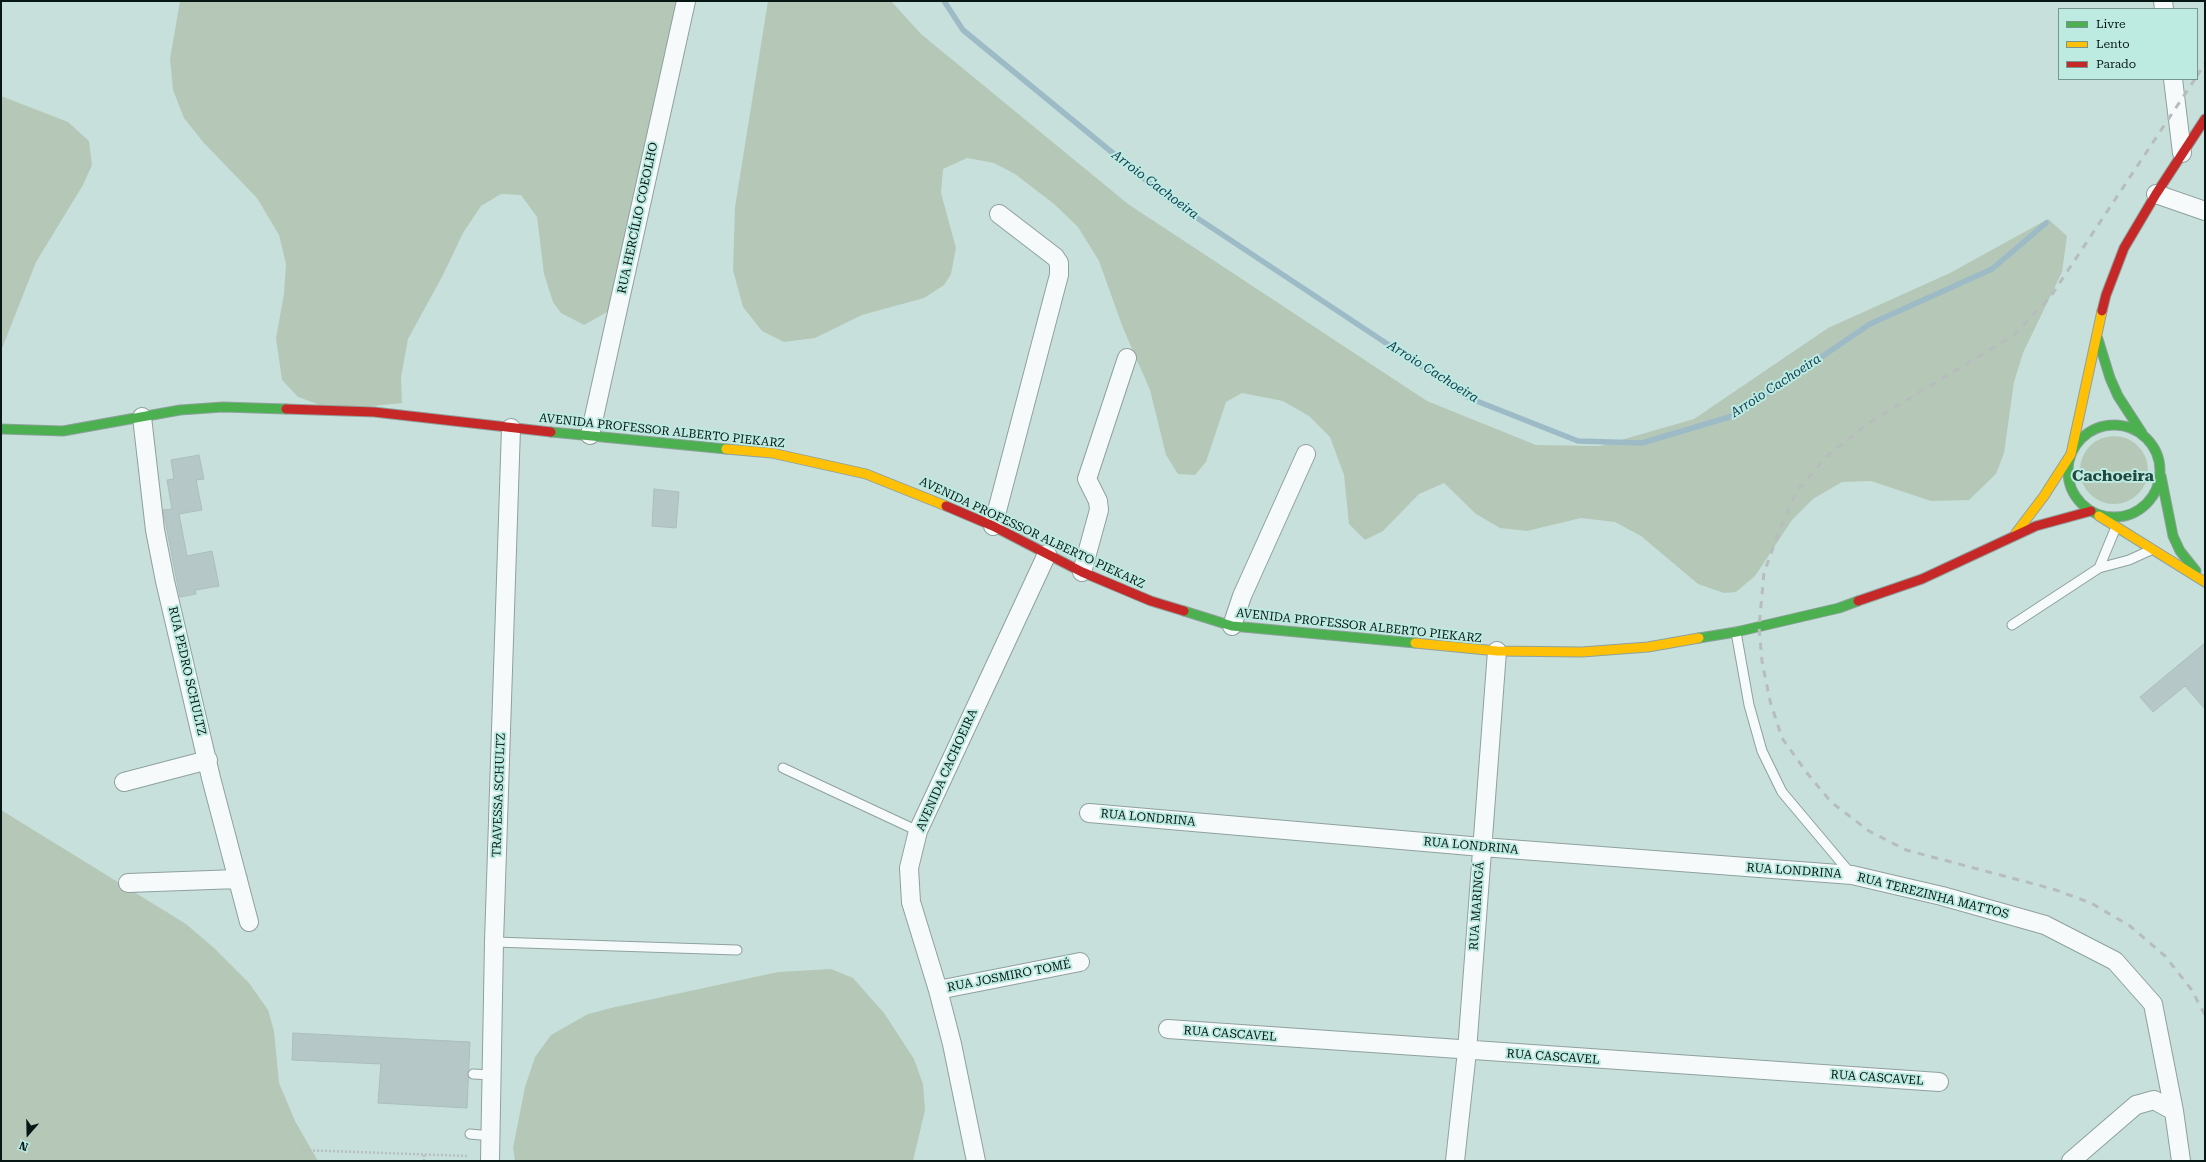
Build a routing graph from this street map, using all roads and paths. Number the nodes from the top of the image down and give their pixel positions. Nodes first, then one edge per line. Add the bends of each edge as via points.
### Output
1 (686, 1) edge
2 (2173, 80) edge
3 (2205, 119) edge
4 (2182, 153) junction
5 (2156, 194) junction
6 (2205, 211) edge
7 (999, 214) dead end
8 (2098, 337) junction
9 (1127, 358) dead end
10 (142, 418) junction
11 (511, 428) junction
12 (1, 429) edge
13 (2142, 434) junction
14 (590, 435) junction
15 (1306, 454) dead end
16 (2071, 454) junction
17 (2161, 476) junction
18 (2092, 511) junction
19 (993, 526) junction
20 (2116, 526) junction
21 (2014, 536) junction
22 (2153, 549) junction
23 (1047, 554) junction
24 (2099, 568) junction
25 (1082, 572) junction
26 (2204, 581) edge
27 (2012, 625) dead end
28 (1232, 626) junction
29 (1736, 632) junction
30 (1498, 651) junction
31 (208, 760) junction
32 (783, 768) dead end
33 (124, 782) dead end
34 (1089, 813) dead end
35 (918, 831) junction
36 (1482, 847) junction
37 (1852, 875) junction
38 (238, 879) junction
39 (128, 883) dead end
40 (249, 922) dead end
41 (494, 942) junction
42 (737, 950) dead end
43 (1080, 962) dead end
44 (938, 990) junction
45 (1168, 1029) dead end
46 (1467, 1051) junction
47 (473, 1074) dead end
48 (492, 1075) junction
49 (1939, 1082) dead end
50 (2174, 1111) junction
51 (470, 1134) dead end
52 (491, 1136) junction
53 (301, 1150) dead end
54 (424, 1155) junction
55 (239, 1156) dead end
56 (468, 1156) dead end
57 (238, 1161) edge
58 (424, 1161) edge
59 (490, 1161) edge
60 (976, 1161) edge
61 (1455, 1161) edge
62 (2071, 1161) edge
63 (2181, 1161) edge

1 - 14 street, RUA HERCÍLIO COEOLHO
2 - 4 street
3 - 4 main road
4 - 5 main road
5 - 6 street
5 - 8 main road via 2124,248 2114,271 2106,295
7 - 19 street via 1055,257 1059,263 1059,275
8 - 13 main road via 2118,396
8 - 16 main road
9 - 25 street via 1087,479 1098,501 1099,510
10 - 11 main road, AVENIDA PROFESSOR ALBERTO PIEKARZ via 180,410 231,408 374,412
10 - 12 main road, AVENIDA PROFESSOR ALBERTO PIEKARZ via 64,431
10 - 31 street, RUA PEDRO SCHULTZ via 156,538
11 - 14 main road, AVENIDA PROFESSOR ALBERTO PIEKARZ
11 - 41 street, TRAVESSA SCHULTZ
13 - 16 main road via 2129,427 2115,424 2101,426 2088,432 2078,441
13 - 17 main road via 2157,452
14 - 19 main road, AVENIDA PROFESSOR ALBERTO PIEKARZ via 772,452 866,474
15 - 28 street via 1242,596
16 - 18 main road via 2068,480 2073,493
16 - 21 main road, AVENIDA PROFESSOR ALBERTO PIEKARZ
17 - 18 main road via 2156,491 2148,503 2136,512 2121,517 2106,516
17 - 26 main road via 2173,536 2180,551
18 - 20 main road
18 - 21 main road, AVENIDA PROFESSOR ALBERTO PIEKARZ via 2051,520
19 - 23 main road, AVENIDA PROFESSOR ALBERTO PIEKARZ
20 - 22 main road
20 - 24 lane
21 - 29 main road, AVENIDA PROFESSOR ALBERTO PIEKARZ via 1922,579 1839,608
22 - 24 lane via 2129,560
22 - 26 main road
23 - 25 main road, AVENIDA PROFESSOR ALBERTO PIEKARZ
23 - 35 street, AVENIDA CACHOEIRA
24 - 27 lane
25 - 28 main road, AVENIDA PROFESSOR ALBERTO PIEKARZ via 1151,601
28 - 30 main road, AVENIDA PROFESSOR ALBERTO PIEKARZ
29 - 30 main road, AVENIDA PROFESSOR ALBERTO PIEKARZ via 1648,647 1582,652
29 - 37 lane, RUA TEREZINHA MATTOS via 1749,705 1762,751 1782,792
30 - 36 street, RUA MARINGÁ
31 - 33 street
31 - 38 street, RUA PEDRO SCHULTZ
32 - 35 lane
34 - 36 street, RUA LONDRINA
35 - 44 street, AVENIDA CACHOEIRA via 909,868 911,902
36 - 37 street, RUA LONDRINA
36 - 46 street, RUA MARINGÁ
37 - 50 street, RUA TEREZINHA MATTOS via 1942,896 2045,925 2115,961 2153,1004
38 - 39 street
38 - 40 street, RUA PEDRO SCHULTZ
41 - 42 lane
41 - 48 street, TRAVESSA SCHULTZ
43 - 44 street, RUA JOSMIRO TOMÉ
44 - 60 street, AVENIDA CACHOEIRA
45 - 46 street, RUA CASCAVEL
46 - 49 street, RUA CASCAVEL
46 - 61 street, RUA MARINGÁ
47 - 48 lane
48 - 52 street, TRAVESSA SCHULTZ
50 - 62 street via 2154,1100 2136,1105
50 - 63 street, RUA TEREZINHA MATTOS
51 - 52 lane
52 - 59 street, TRAVESSA SCHULTZ
53 - 54 path
54 - 56 path
54 - 58 path
55 - 57 path

